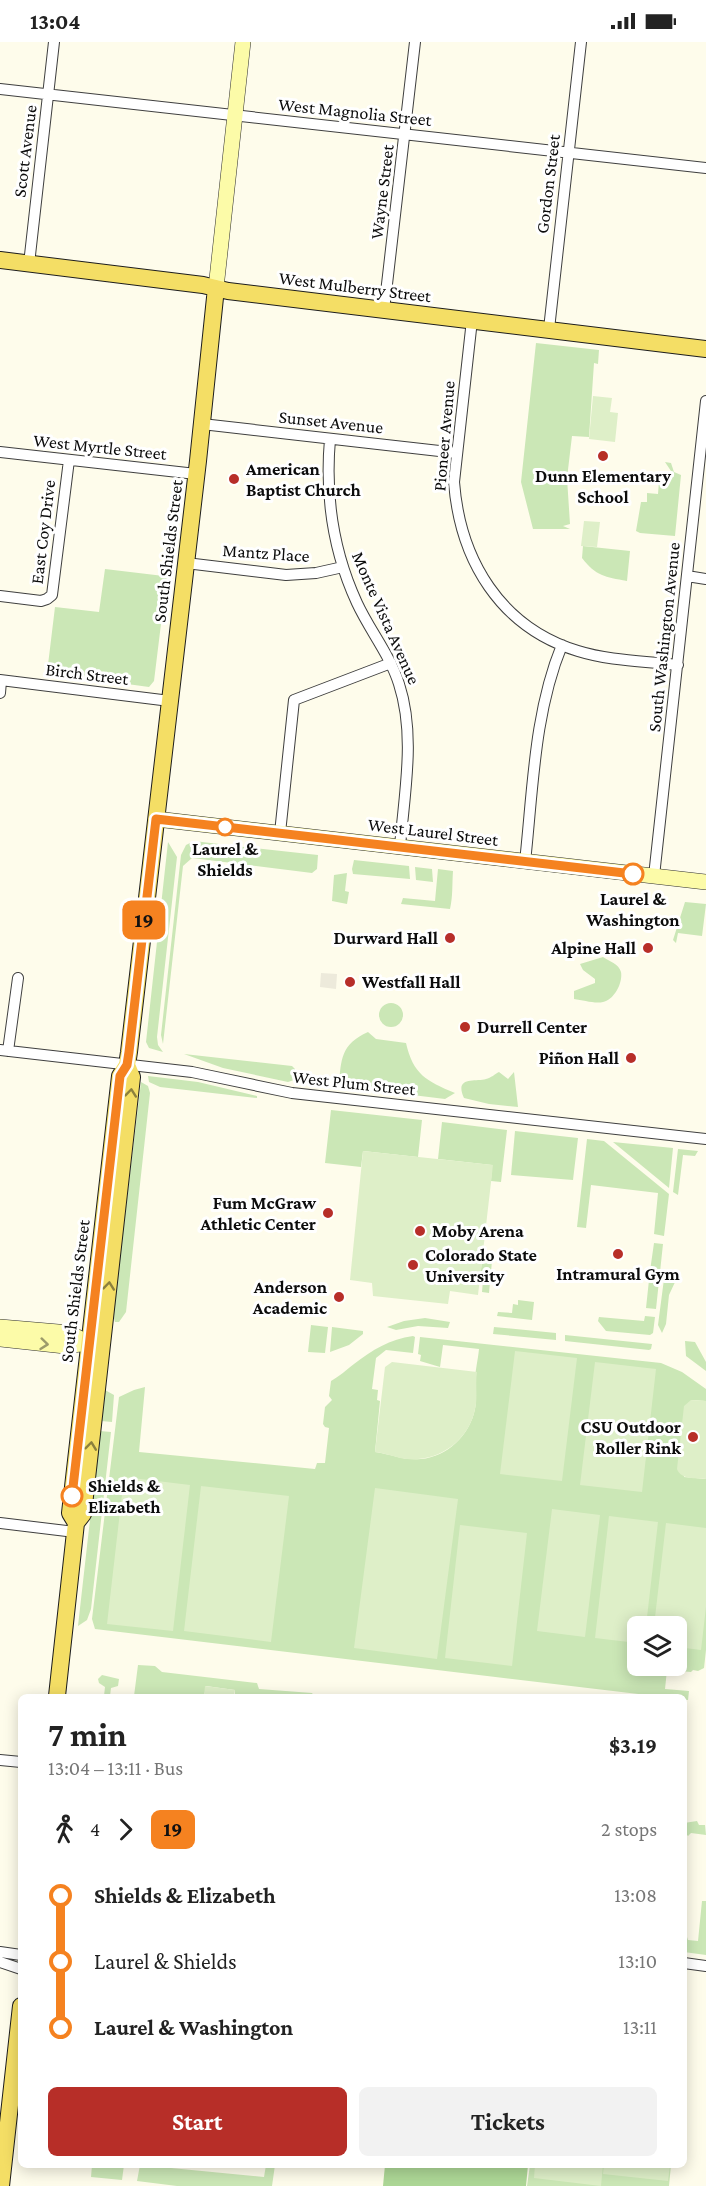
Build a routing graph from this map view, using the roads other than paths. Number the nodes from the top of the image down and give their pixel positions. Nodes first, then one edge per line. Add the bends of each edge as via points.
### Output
1 (54, 42) edge
2 (243, 42) edge
3 (415, 42) edge
4 (581, 42) edge
5 (0, 90) edge
6 (48, 95) junction
7 (235, 115) junction
8 (406, 135) junction
9 (568, 153) junction
10 (706, 168) edge
11 (0, 260) edge
12 (29, 264) junction
13 (216, 288) junction
14 (384, 310) junction
15 (472, 320) junction
16 (549, 329) junction
17 (706, 349) edge
18 (706, 401) edge
19 (202, 424) junction
20 (330, 439) junction
21 (0, 452) edge
22 (457, 453) junction
23 (69, 460) junction
24 (196, 474) junction
25 (186, 563) junction
26 (343, 567) junction
27 (687, 576) junction
28 (706, 579) edge
29 (3, 596) edge
30 (562, 645) junction
31 (391, 663) junction
32 (678, 665) junction
33 (1, 680) edge
34 (0, 693) edge
35 (170, 701) junction
36 (156, 819) junction
37 (280, 833) junction
38 (400, 847) junction
39 (525, 862) junction
40 (654, 876) junction
41 (706, 882) edge
42 (18, 978) dead end
43 (4, 1051) edge
44 (127, 1065) junction
45 (706, 1139) edge
46 (0, 1327) edge
47 (0, 1339) edge
48 (95, 1344) junction
49 (0, 1523) edge
50 (75, 1527) junction
51 (57, 1694) edge
52 (0, 1760) edge
53 (18, 1762) edge
54 (0, 1952) edge
55 (18, 1955) edge
56 (0, 1962) edge
57 (687, 1963) edge
58 (706, 1966) edge
59 (18, 1968) edge
60 (18, 2038) edge
61 (4, 2112) edge
62 (1, 2186) edge

1 - 6 street, Scott Avenue
2 - 7 main road, South Shields Street
3 - 8 street, Wayne Street
4 - 9 street, Gordon Street
5 - 6 street, West Magnolia Street
6 - 7 street, West Magnolia Street
6 - 12 street, Scott Avenue
7 - 8 street, West Magnolia Street
7 - 13 main road, South Shields Street
8 - 9 street, West Magnolia Street
8 - 14 street, Wayne Street
9 - 10 street, West Magnolia Street
9 - 16 street, Gordon Street
11 - 12 main road, West Mulberry Street
12 - 13 main road, West Mulberry Street
13 - 14 main road, West Mulberry Street
13 - 19 main road, South Shields Street
14 - 15 main road, West Mulberry Street
15 - 16 main road, West Mulberry Street
15 - 22 street, Pioneer Avenue
16 - 17 main road, West Mulberry Street
18 - 27 street, South Washington Avenue
19 - 20 street, Sunset Avenue
19 - 24 main road, South Shields Street
20 - 22 street, Sunset Avenue
20 - 26 street, Monte Vista Avenue via 331,519
21 - 23 street, West Myrtle Street
22 - 30 street, Pioneer Avenue via 456,507 474,563 516,618
23 - 24 street, West Myrtle Street
23 - 29 street, East Coy Drive via 52,595 41,601
24 - 25 main road, South Shields Street
25 - 26 street, Mantz Place via 286,575
25 - 35 main road, South Shields Street
26 - 31 street, Monte Vista Avenue via 357,603
27 - 28 street
27 - 32 street, South Washington Avenue
30 - 32 street, Pioneer Avenue via 600,656
30 - 39 street via 540,718
31 - 37 street via 294,700
31 - 38 street, Monte Vista Avenue via 407,725
32 - 40 street, South Washington Avenue
33 - 34 street
33 - 35 street, Birch Street
35 - 36 main road, South Shields Street
36 - 37 main road, West Laurel Street
36 - 44 main road, South Shields Street
37 - 38 main road, West Laurel Street
38 - 39 main road, West Laurel Street
39 - 40 main road, West Laurel Street
40 - 41 main road, West Laurel Street
42 - 43 street
43 - 44 street, West Plum Street
44 - 45 street, West Plum Street via 192,1072 292,1093
44 - 48 main road, South Shields Street via 120,1076
46 - 48 main road via 70,1333
47 -> 48 main road via 65,1346
48 - 50 main road, South Shields Street via 70,1513
49 - 50 street
50 - 51 main road, South Shields Street
52 - 53 street
54 - 55 street
56 - 59 street
57 - 58 street
60 - 61 main road
61 - 62 main road

